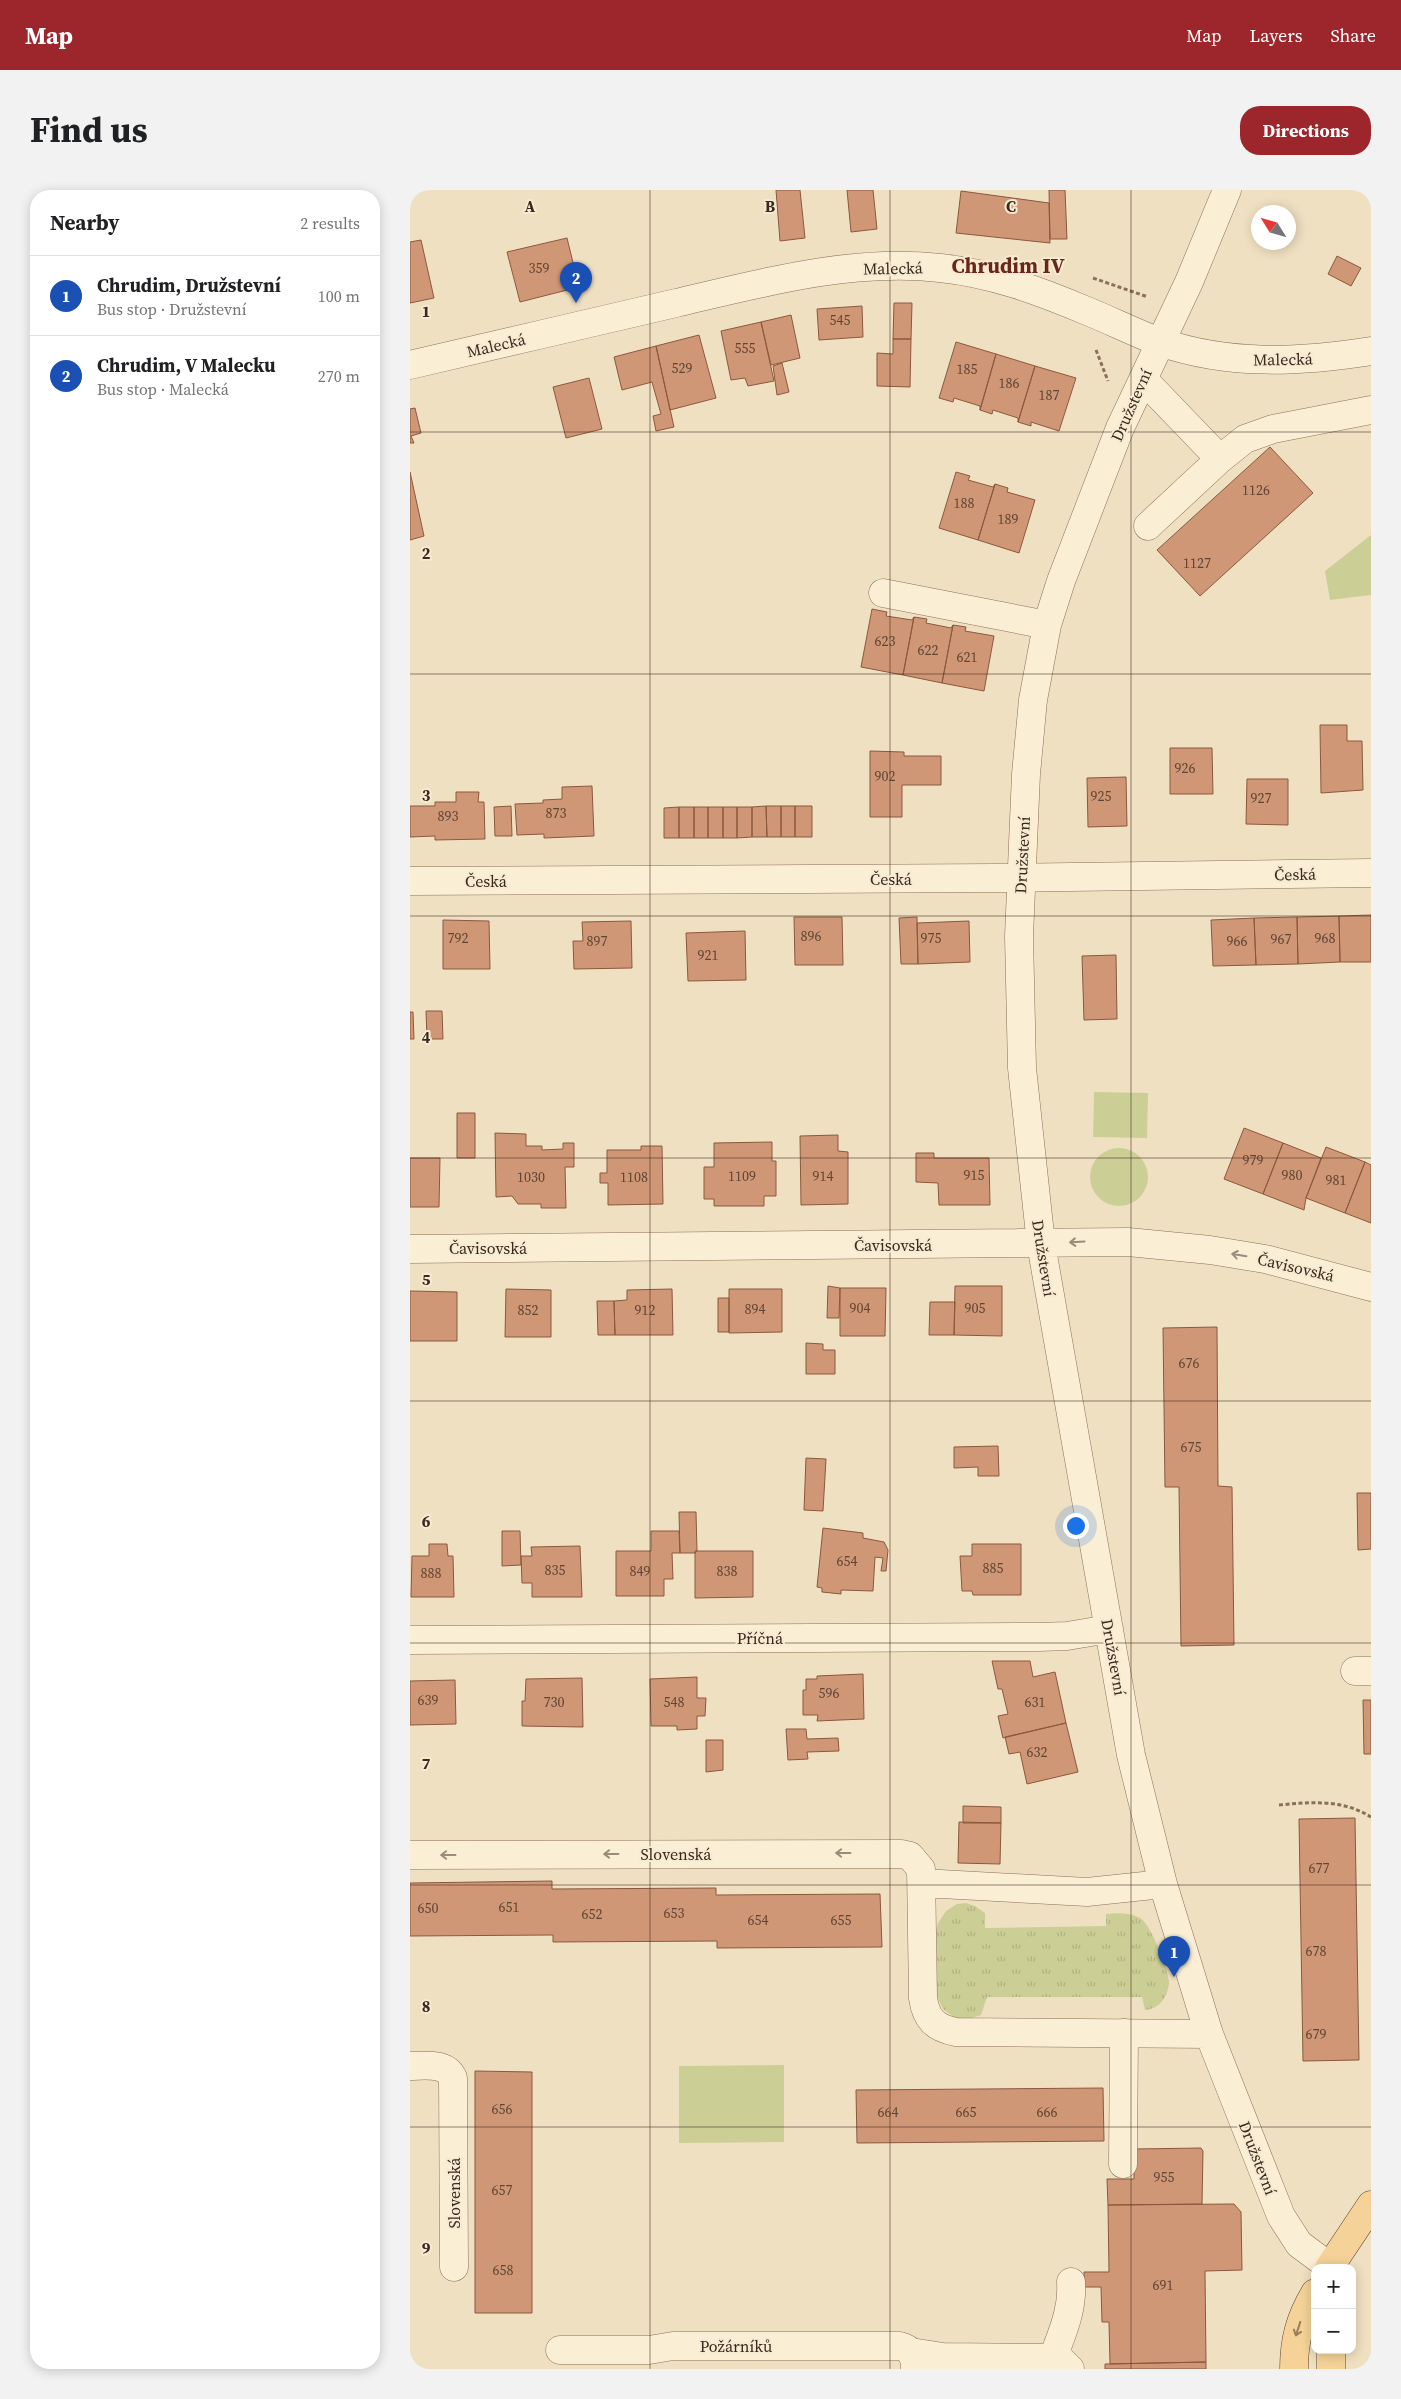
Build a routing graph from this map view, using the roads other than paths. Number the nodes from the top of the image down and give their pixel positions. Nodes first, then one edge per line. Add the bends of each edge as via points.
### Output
1 (1222, 192) edge
2 (1161, 342) junction
3 (1371, 351) edge
4 (410, 365) edge
5 (1143, 379) junction
6 (1371, 410) edge
7 (1220, 459) junction
8 (1148, 526) dead end
9 (883, 593) dead end
10 (1048, 625) junction
11 (1371, 873) edge
12 (1021, 878) junction
13 (410, 881) edge
14 (1041, 1244) junction
15 (410, 1249) edge
16 (1371, 1287) edge
17 (1109, 1629) junction
18 (410, 1640) edge
19 (410, 1855) edge
20 (922, 1883) junction
21 (1163, 1884) junction
22 (1124, 2033) junction
23 (1209, 2034) junction
24 (410, 2066) edge
25 (1123, 2164) dead end
26 (1371, 2205) edge
27 (1325, 2264) edge
28 (1331, 2264) edge
29 (454, 2267) dead end
30 (1071, 2282) dead end
31 (1311, 2300) edge
32 (560, 2350) dead end
33 (1331, 2354) edge
34 (913, 2360) edge
35 (1061, 2364) edge
36 (1294, 2369) edge
37 (1331, 2369) edge

1 - 2 street, Družstevní via 1189,282
2 - 3 street, Malecká via 1197,352 1252,360 1295,361
2 - 4 street, Malecká via 1072,304 997,278 942,268 877,266 765,283
2 - 5 street, Družstevní
5 - 7 street
5 - 10 street, Družstevní via 1088,508
6 - 7 street via 1259,433 1245,439
7 - 8 street
9 - 10 street
10 - 12 street, Družstevní via 1029,734
11 - 12 street, Česká
12 - 13 street, Česká
12 - 14 street, Družstevní via 1018,936 1022,1068
14 - 15 street, Čavisovská
16 -> 14 street, Čavisovská via 1264,1259 1210,1250 1128,1242
14 - 17 street, Družstevní
17 - 18 street, Příčná via 1039,1637
17 - 21 street, Družstevní via 1131,1755
20 -> 19 street, Slovenská via 917,1862 910,1856 892,1853
20 - 21 street via 1087,1892
20 - 22 street via 923,1998 927,2016 938,2027 956,2032
21 - 23 street, Družstevní
22 - 23 street
22 - 25 street
23 - 27 street, Družstevní via 1281,2216 1299,2244
24 - 29 street, Slovenská via 446,2068 453,2078
26 - 28 main road
30 - 35 street via 1070,2311
31 -> 36 main road via 1296,2336
32 - 34 street, Požárníků via 649,2350 673,2346 900,2346
33 - 37 main road
34 - 35 street, Požárníků via 943,2357

